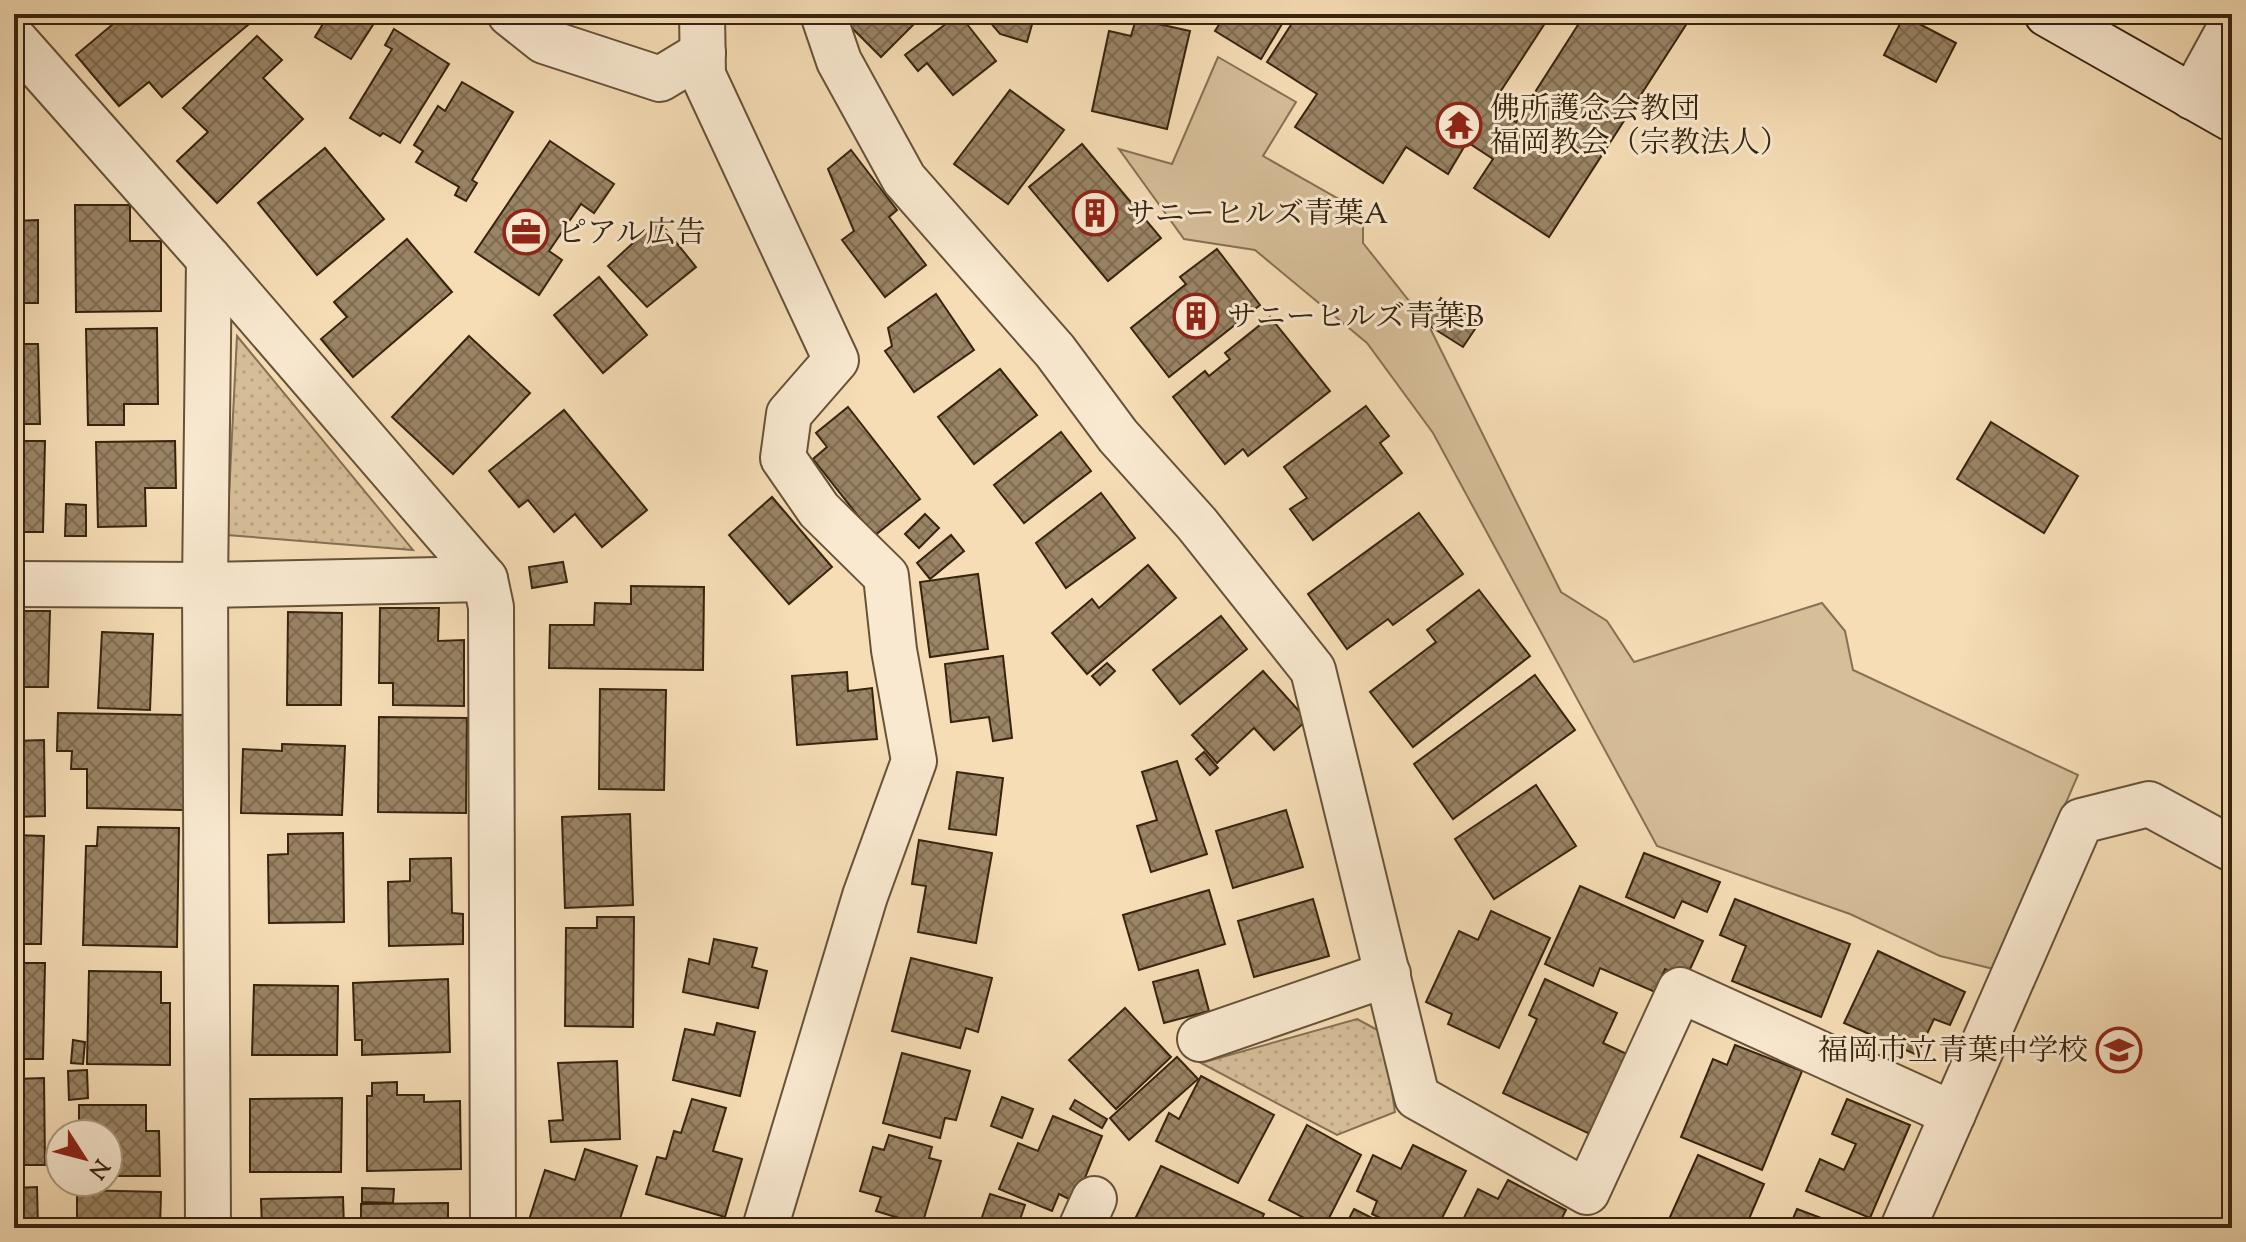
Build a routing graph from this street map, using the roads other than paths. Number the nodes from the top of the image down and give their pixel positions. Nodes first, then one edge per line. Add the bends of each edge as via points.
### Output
1 (510, 14) edge
2 (823, 14) edge
3 (2047, 14) edge
4 (2232, 24) edge
5 (703, 34) edge
6 (14, 39) edge
7 (2192, 97) junction
8 (2232, 119) edge
9 (209, 259) junction
10 (485, 579) junction
11 (14, 584) edge
12 (205, 585) junction
13 (2232, 849) edge
14 (1388, 974) junction
15 (1200, 1039) dead end
16 (1953, 1114) junction
17 (208, 1228) edge
18 (493, 1228) edge
19 (765, 1228) edge
20 (1903, 1228) edge

1 - 5 street via 544,41 660,79
2 - 14 street via 839,61 904,179 1055,351 1118,436 1197,524 1313,670
3 - 7 street
4 - 7 street
5 - 19 street via 703,75 836,360 789,414 783,458 819,510 886,576 914,761 865,896
6 - 9 street
7 - 8 street
9 - 10 street
9 - 12 street
10 - 12 street
10 - 18 street via 491,607
11 - 12 street
12 - 17 street
13 - 16 street via 2149,804 2081,821
14 - 15 street
14 - 16 street via 1417,1097 1587,1192 1680,990
16 - 20 street

